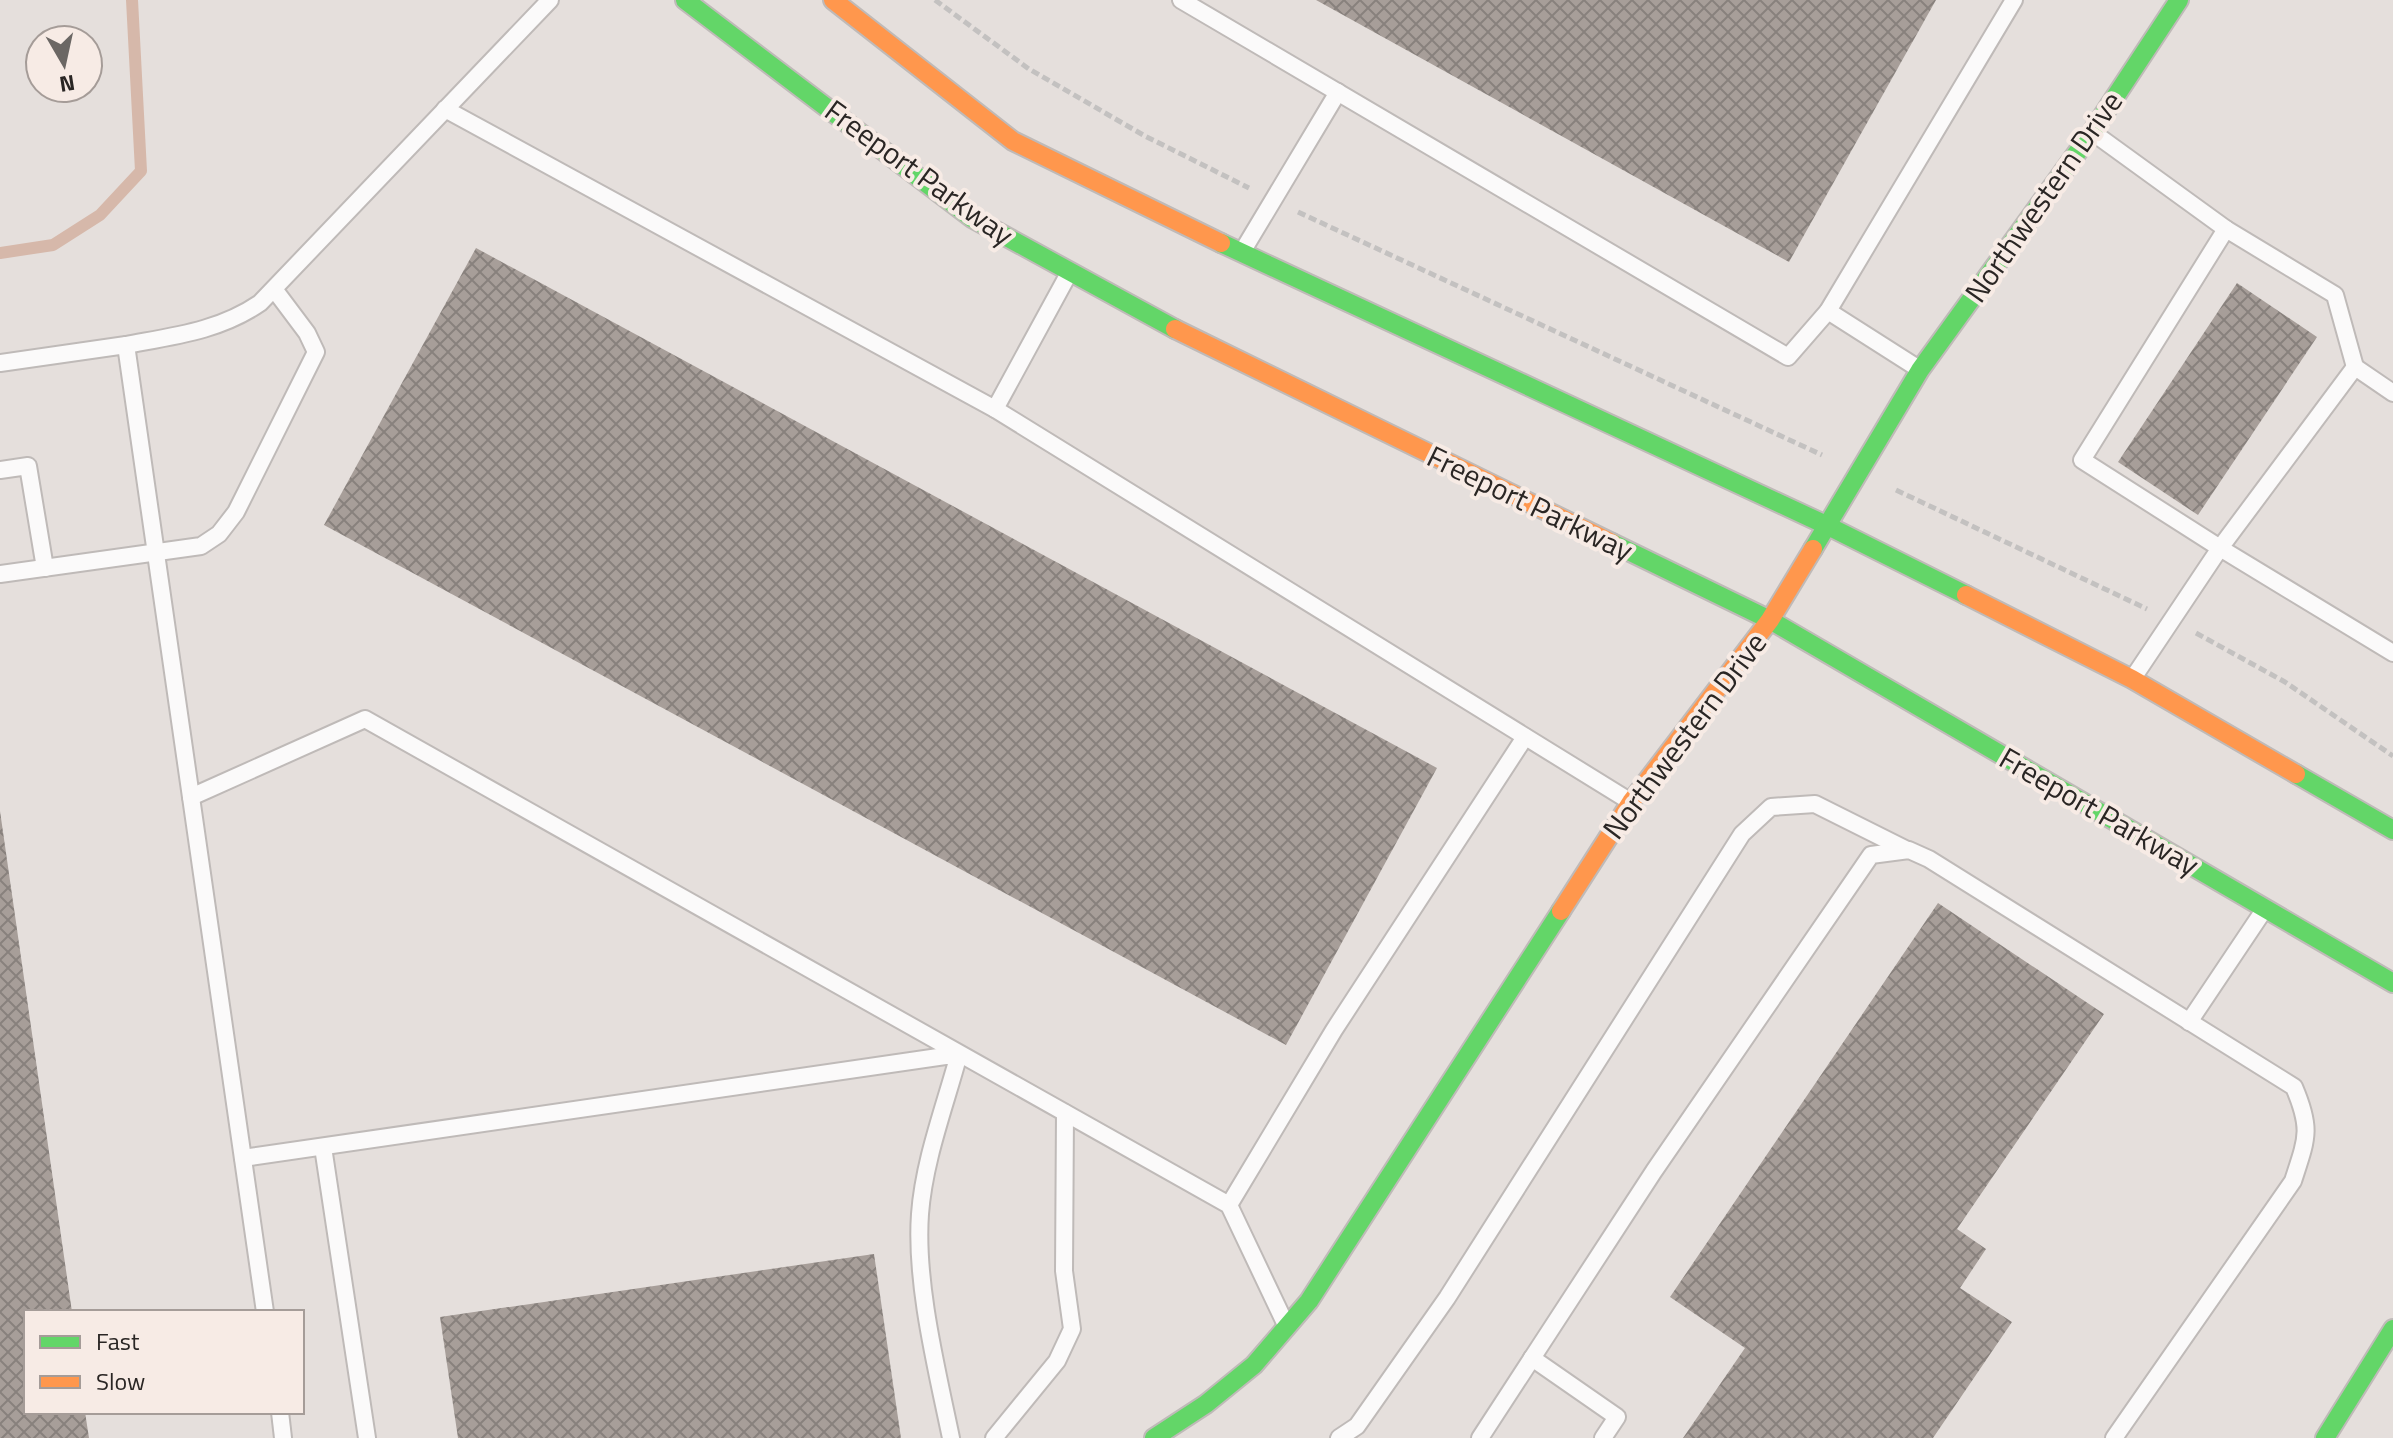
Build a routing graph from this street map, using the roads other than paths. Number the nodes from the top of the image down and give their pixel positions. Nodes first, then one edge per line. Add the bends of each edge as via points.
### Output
1 (550, 0) edge
2 (685, 0) edge
3 (833, 0) edge
4 (1181, 0) edge
5 (2014, 0) edge
6 (2179, 0) edge
7 (1338, 92) junction
8 (445, 109) junction
9 (2092, 132) junction
10 (2226, 229) junction
11 (1241, 253) junction
12 (1069, 274) junction
13 (274, 289) junction
14 (1828, 311) junction
15 (126, 345) junction
16 (0, 363) edge
17 (2355, 367) junction
18 (1920, 370) junction
19 (2393, 393) edge
20 (995, 409) junction
21 (0, 470) edge
22 (1826, 525) junction
23 (2220, 548) junction
24 (156, 554) junction
25 (45, 568) junction
26 (0, 574) edge
27 (1770, 620) junction
28 (2393, 653) edge
29 (2132, 679) junction
30 (1525, 737) junction
31 (191, 797) junction
32 (1631, 802) junction
33 (2393, 830) edge
34 (1909, 850) junction
35 (2265, 908) junction
36 (2393, 983) edge
37 (2189, 1022) junction
38 (959, 1054) junction
39 (1065, 1113) junction
40 (323, 1147) junction
41 (243, 1158) junction
42 (1229, 1205) junction
43 (265, 1310) edge
44 (1287, 1326) junction
45 (2393, 1329) edge
46 (1532, 1358) junction
47 (280, 1414) edge
48 (283, 1438) edge
49 (367, 1438) edge
50 (951, 1438) edge
51 (994, 1438) edge
52 (1154, 1438) edge
53 (1339, 1438) edge
54 (1480, 1438) edge
55 (1603, 1438) edge
56 (2114, 1438) edge
57 (2325, 1438) edge

1 - 8 lane
2 - 12 main road, Freeport Parkway via 972,218
3 - 11 main road via 1013,141
4 - 7 lane
5 - 14 lane
6 - 9 main road, Northwestern Drive
7 - 11 lane
7 - 14 lane via 1788,357
8 - 13 lane
8 - 20 lane
9 - 10 lane
9 - 18 main road, Northwestern Drive
10 - 17 lane via 2335,295
10 - 23 lane via 2082,460
11 - 22 main road
12 - 20 lane
12 - 27 main road, Freeport Parkway via 1234,360
13 - 15 lane via 236,319
13 - 24 lane via 316,352 236,512 219,534 201,546
14 - 18 lane
15 - 16 lane
15 - 24 lane
17 - 19 lane
17 - 23 lane
18 - 22 main road, Northwestern Drive
20 - 30 lane
21 - 25 lane via 28,466
22 - 27 main road, Northwestern Drive
22 - 29 main road
23 - 28 lane
23 - 29 lane
24 - 25 lane
24 - 31 lane
25 - 26 lane
27 - 32 main road, Northwestern Drive
27 - 35 main road, Freeport Parkway
29 - 33 main road
30 - 32 lane
30 - 42 lane via 1334,1030
31 - 38 lane via 365,719
31 - 41 lane
32 - 44 main road, Northwestern Drive via 1309,1301
34 - 37 lane
34 - 46 lane via 1871,855
34 - 53 lane via 1815,804 1771,807 1742,834 1447,1298 1357,1426
35 - 36 main road, Freeport Parkway
35 - 37 lane
37 - 56 lane via 2294,1087 2307,1118 2306,1142 2293,1181
38 - 39 lane
38 - 40 lane
38 - 50 lane via 920,1215 931,1343
39 - 42 lane
39 - 51 lane via 1064,1271 1072,1329 1057,1361
40 - 41 lane
40 - 49 lane
41 - 43 lane
42 - 44 lane
44 - 52 main road, Northwestern Drive via 1254,1365
45 - 57 main road
46 - 54 lane
46 - 55 lane via 1617,1417
47 - 48 lane

